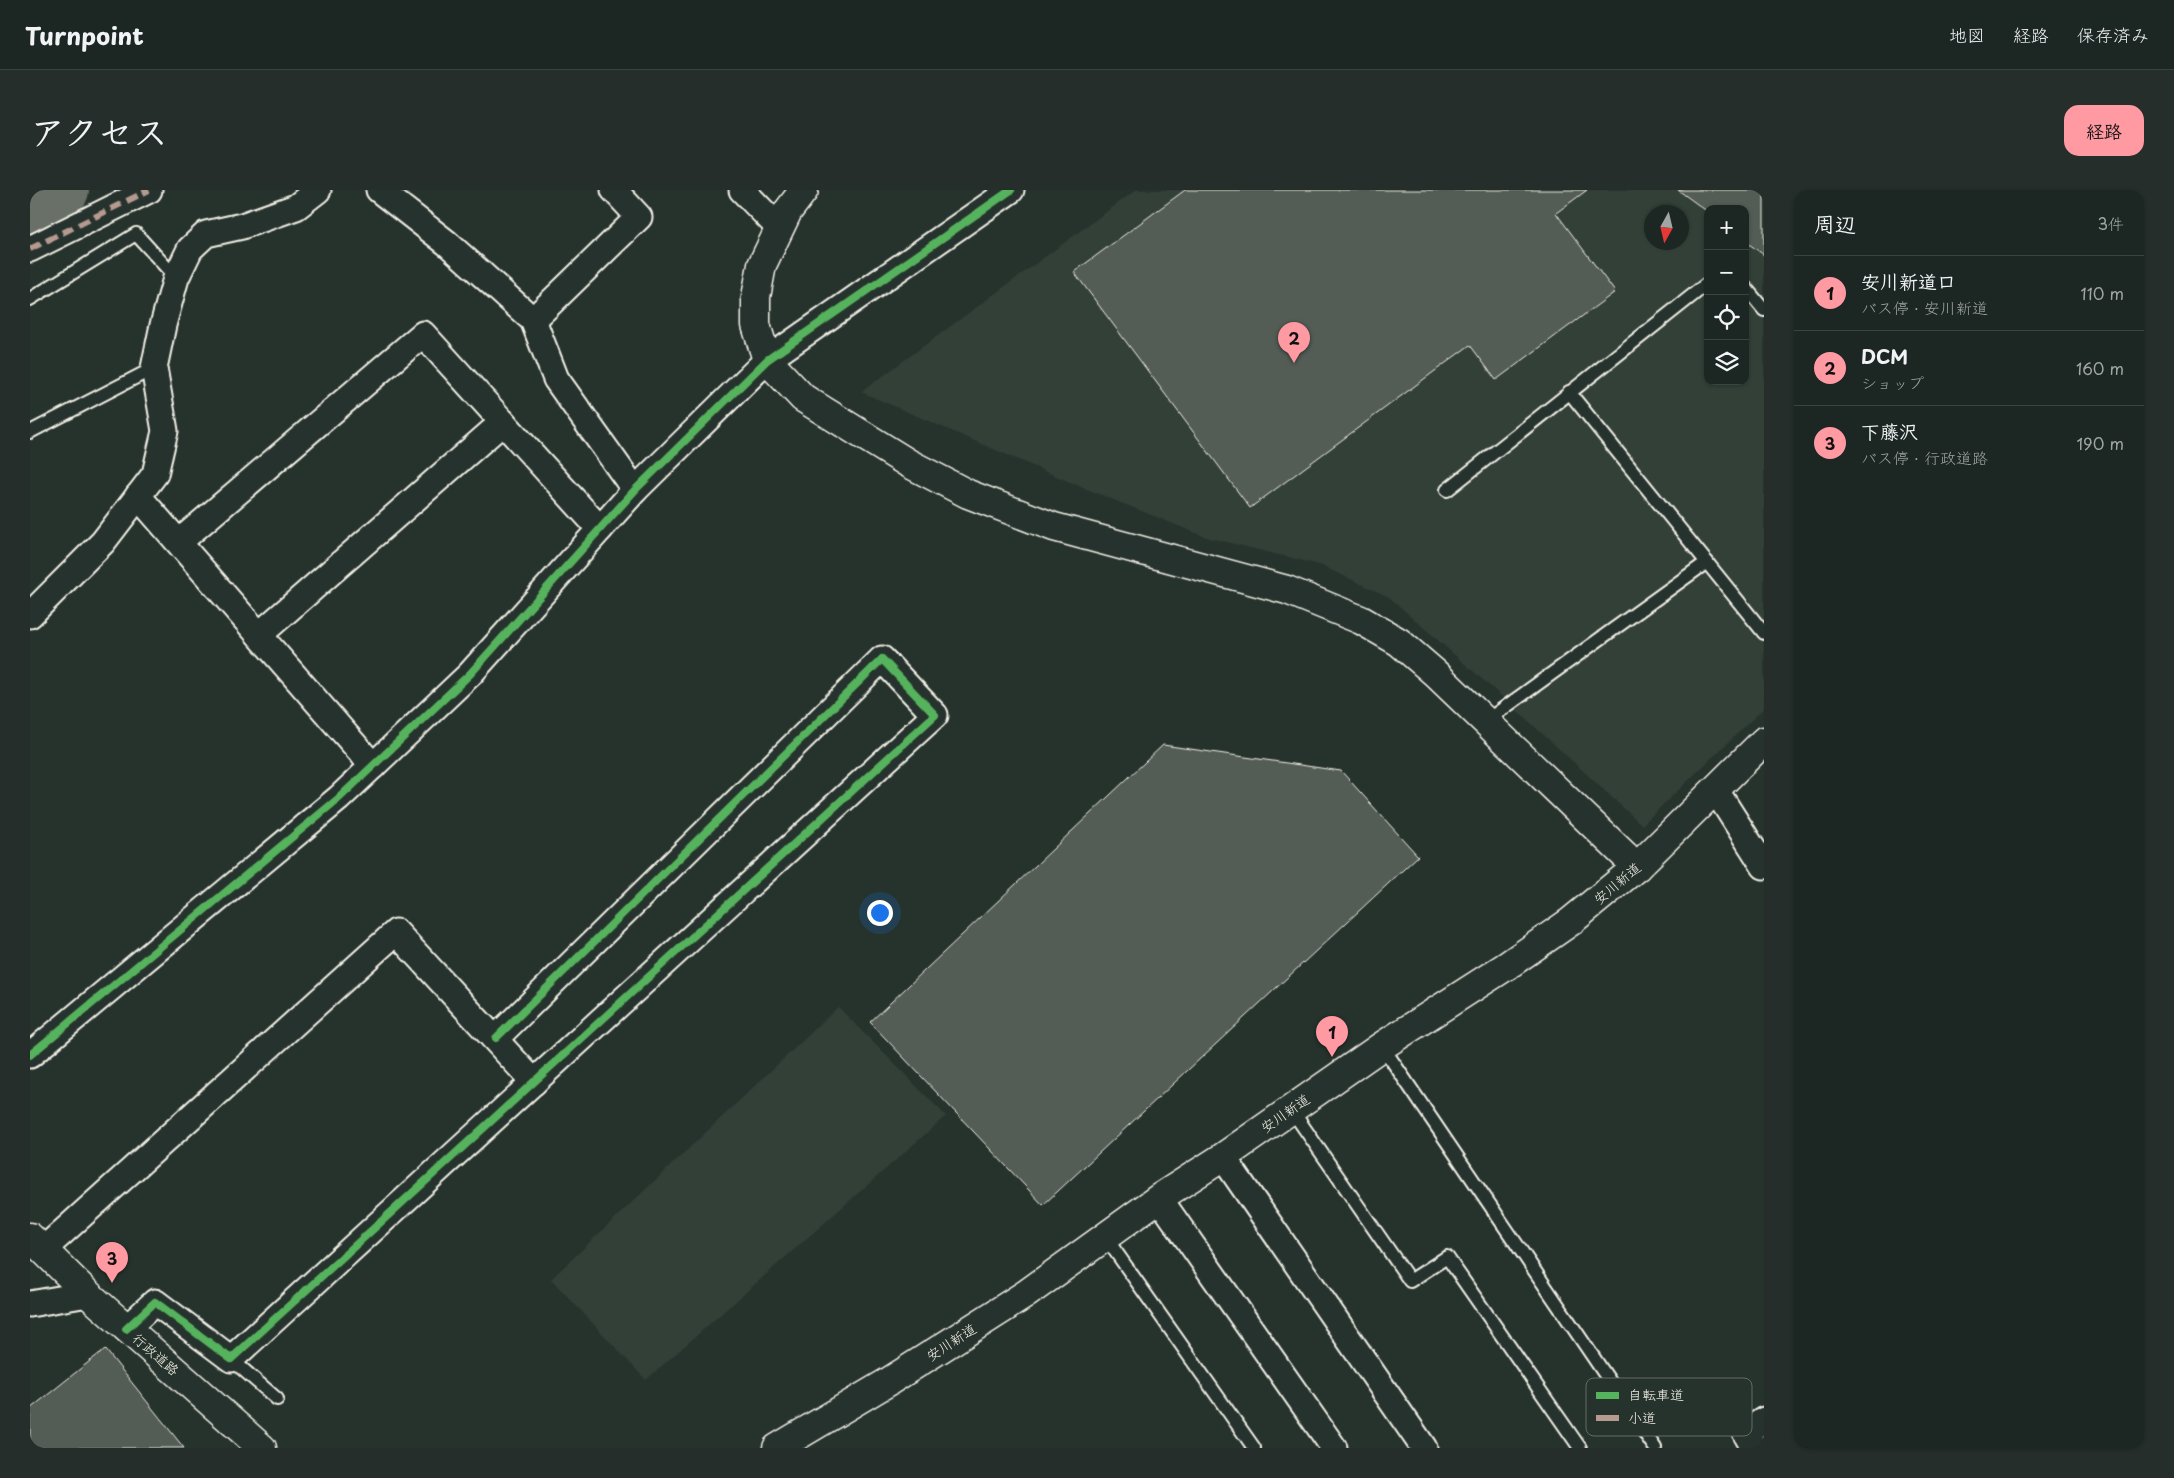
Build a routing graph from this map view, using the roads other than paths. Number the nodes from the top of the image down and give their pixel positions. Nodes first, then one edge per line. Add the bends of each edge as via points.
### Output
1 (149, 190) edge
2 (318, 190) edge
3 (378, 190) edge
4 (614, 190) edge
5 (742, 190) edge
6 (804, 190) edge
7 (1011, 190) edge
8 (780, 229) junction
9 (30, 249) edge
10 (176, 278) junction
11 (1704, 286) edge
12 (1749, 292) edge
13 (30, 299) edge
14 (1764, 310) edge
15 (533, 320) junction
16 (767, 360) junction
17 (154, 368) junction
18 (1569, 392) junction
19 (503, 422) junction
20 (30, 432) edge
21 (635, 490) junction
22 (1447, 490) dead end
23 (138, 496) junction
24 (600, 529) junction
25 (179, 542) junction
26 (1707, 562) junction
27 (30, 615) edge
28 (1764, 633) edge
29 (259, 635) junction
30 (1486, 721) junction
31 (1764, 742) edge
32 (373, 766) junction
33 (1715, 789) junction
34 (1764, 866) edge
35 (1637, 867) junction
36 (496, 1038) junction
37 (1382, 1046) junction
38 (30, 1055) edge
39 (534, 1082) junction
40 (1291, 1109) junction
41 (1223, 1156) junction
42 (1159, 1198) junction
43 (1106, 1238) junction
44 (36, 1244) edge
45 (88, 1294) junction
46 (30, 1304) edge
47 (126, 1329) junction
48 (230, 1360) junction
49 (1607, 1378) edge
50 (277, 1399) dead end
51 (1764, 1420) edge
52 (1752, 1428) edge
53 (1647, 1436) edge
54 (1747, 1436) edge
55 (262, 1448) edge
56 (777, 1448) edge
57 (1254, 1448) edge
58 (1334, 1448) edge
59 (1424, 1448) edge
60 (1580, 1448) edge
61 (1655, 1448) edge
62 (1754, 1448) edge

1 - 9 street
2 - 10 street via 296,207 242,226 206,234 190,249
3 - 15 street via 447,243
4 - 15 street via 639,217
5 - 8 street
6 - 8 main road via 788,211
7 - 16 street
8 - 16 main road via 762,265 756,297 756,325
10 - 13 lane via 136,234
10 - 17 street
11 - 18 lane
12 - 14 lane
15 - 21 street via 556,379
16 - 21 street
16 - 30 main road via 803,398 908,463 968,494 1054,527 1286,590 1361,620 1398,642
17 - 20 lane
17 - 23 street via 165,431 155,474
18 - 22 lane
18 - 26 lane
19 - 24 street
19 - 25 street via 423,334
19 - 29 street
21 - 24 street
23 - 25 street
23 - 27 street via 102,542
24 - 32 street via 470,674
25 - 29 street
26 - 28 lane
26 - 30 lane
29 - 32 street
30 - 35 main road
31 - 33 main road, 安川新道
32 - 38 street via 339,798
33 - 34 street
33 - 35 main road, 安川新道
35 - 37 main road, 安川新道 via 1570,922 1508,966
36 - 39 street
36 - 39 street via 882,659 935,715
36 - 44 street via 396,932
37 - 40 main road, 安川新道
37 - 49 lane
39 - 48 street
40 - 41 main road, 安川新道
40 - 60 lane via 1410,1281 1447,1257
41 - 42 main road, 安川新道
41 - 59 street
42 - 43 main road, 安川新道
42 - 58 street
43 - 56 main road, 安川新道 via 978,1325
43 - 57 lane
44 - 45 main road, 行政道路
45 - 46 street
45 - 47 main road, 行政道路
47 - 48 street via 155,1302
47 - 55 main road, 行政道路
48 - 50 lane
51 - 52 street
53 - 61 lane
54 - 62 street

